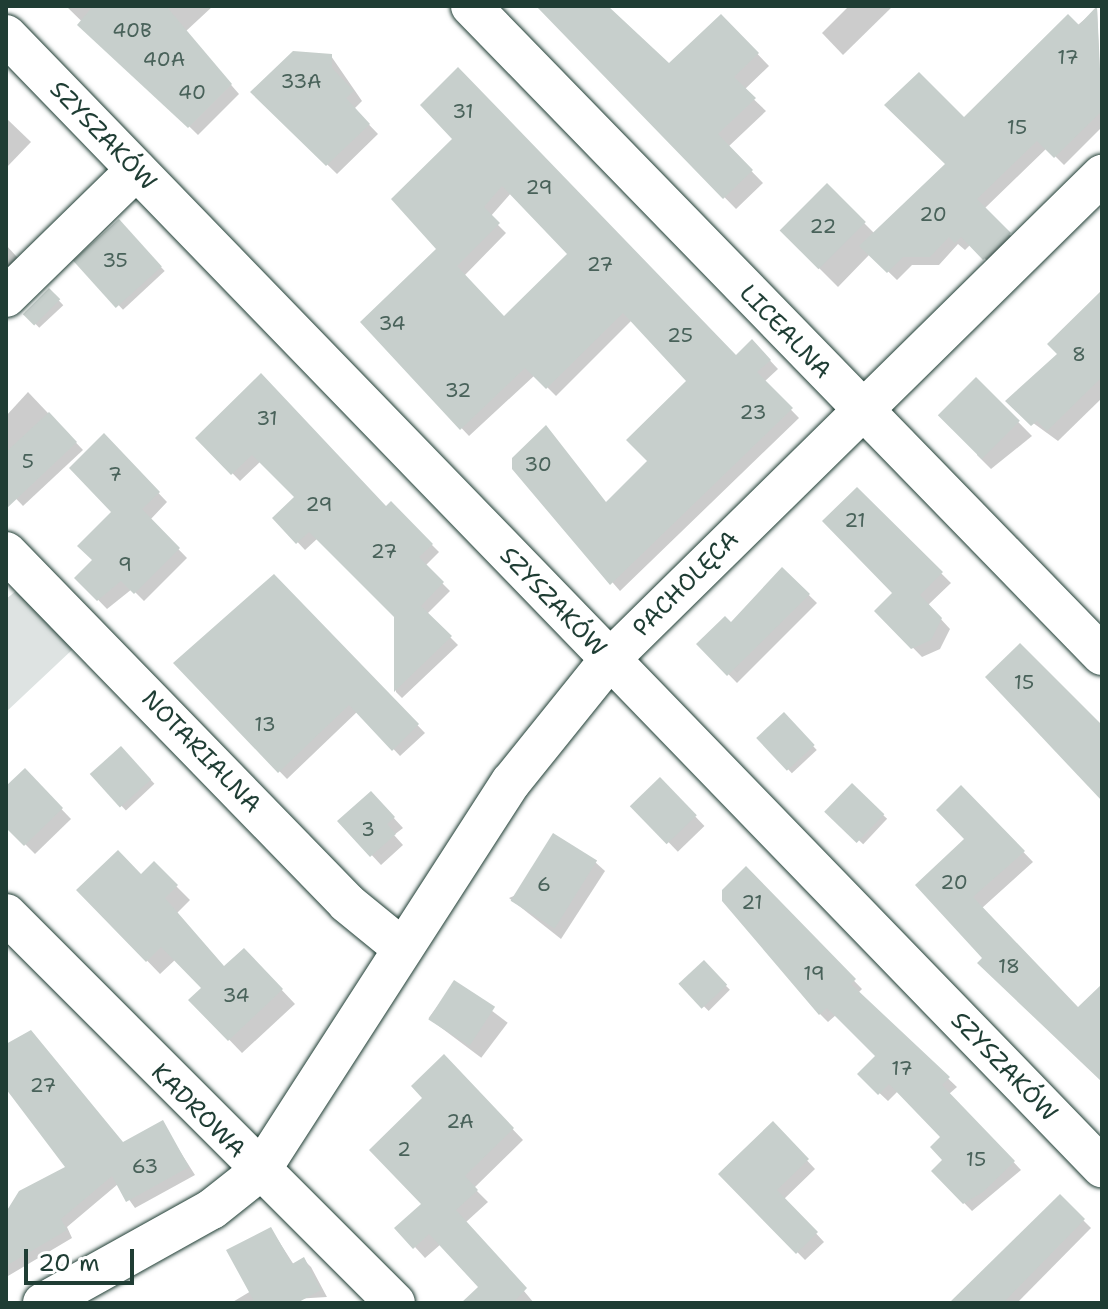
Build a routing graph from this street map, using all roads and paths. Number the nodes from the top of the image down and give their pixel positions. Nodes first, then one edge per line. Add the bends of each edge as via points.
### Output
1 (471, 6) edge
2 (6, 35) edge
3 (136, 170) junction
4 (1102, 175) edge
5 (6, 297) edge
6 (861, 411) junction
7 (6, 552) edge
8 (1102, 655) edge
9 (609, 660) junction
10 (6, 914) edge
11 (401, 947) junction
12 (1102, 1167) edge
13 (260, 1171) junction
14 (43, 1303) edge
15 (395, 1303) edge

1 - 6 street, LICEALNA
2 - 3 street, SZYSZAKÓW
3 - 5 street
3 - 9 street, SZYSZAKÓW
4 - 6 street, PACHOLĘCA
6 - 8 street, LICEALNA
6 - 9 street, PACHOLĘCA
7 - 11 street, NOTARIALNA via 347,903
9 - 11 street, PACHOLĘCA via 529,758
9 - 12 street, SZYSZAKÓW
10 - 13 street, KADROWA
11 - 13 street, PACHOLĘCA
13 - 14 street, PACHOLĘCA via 212,1209
13 - 15 street, KADROWA

